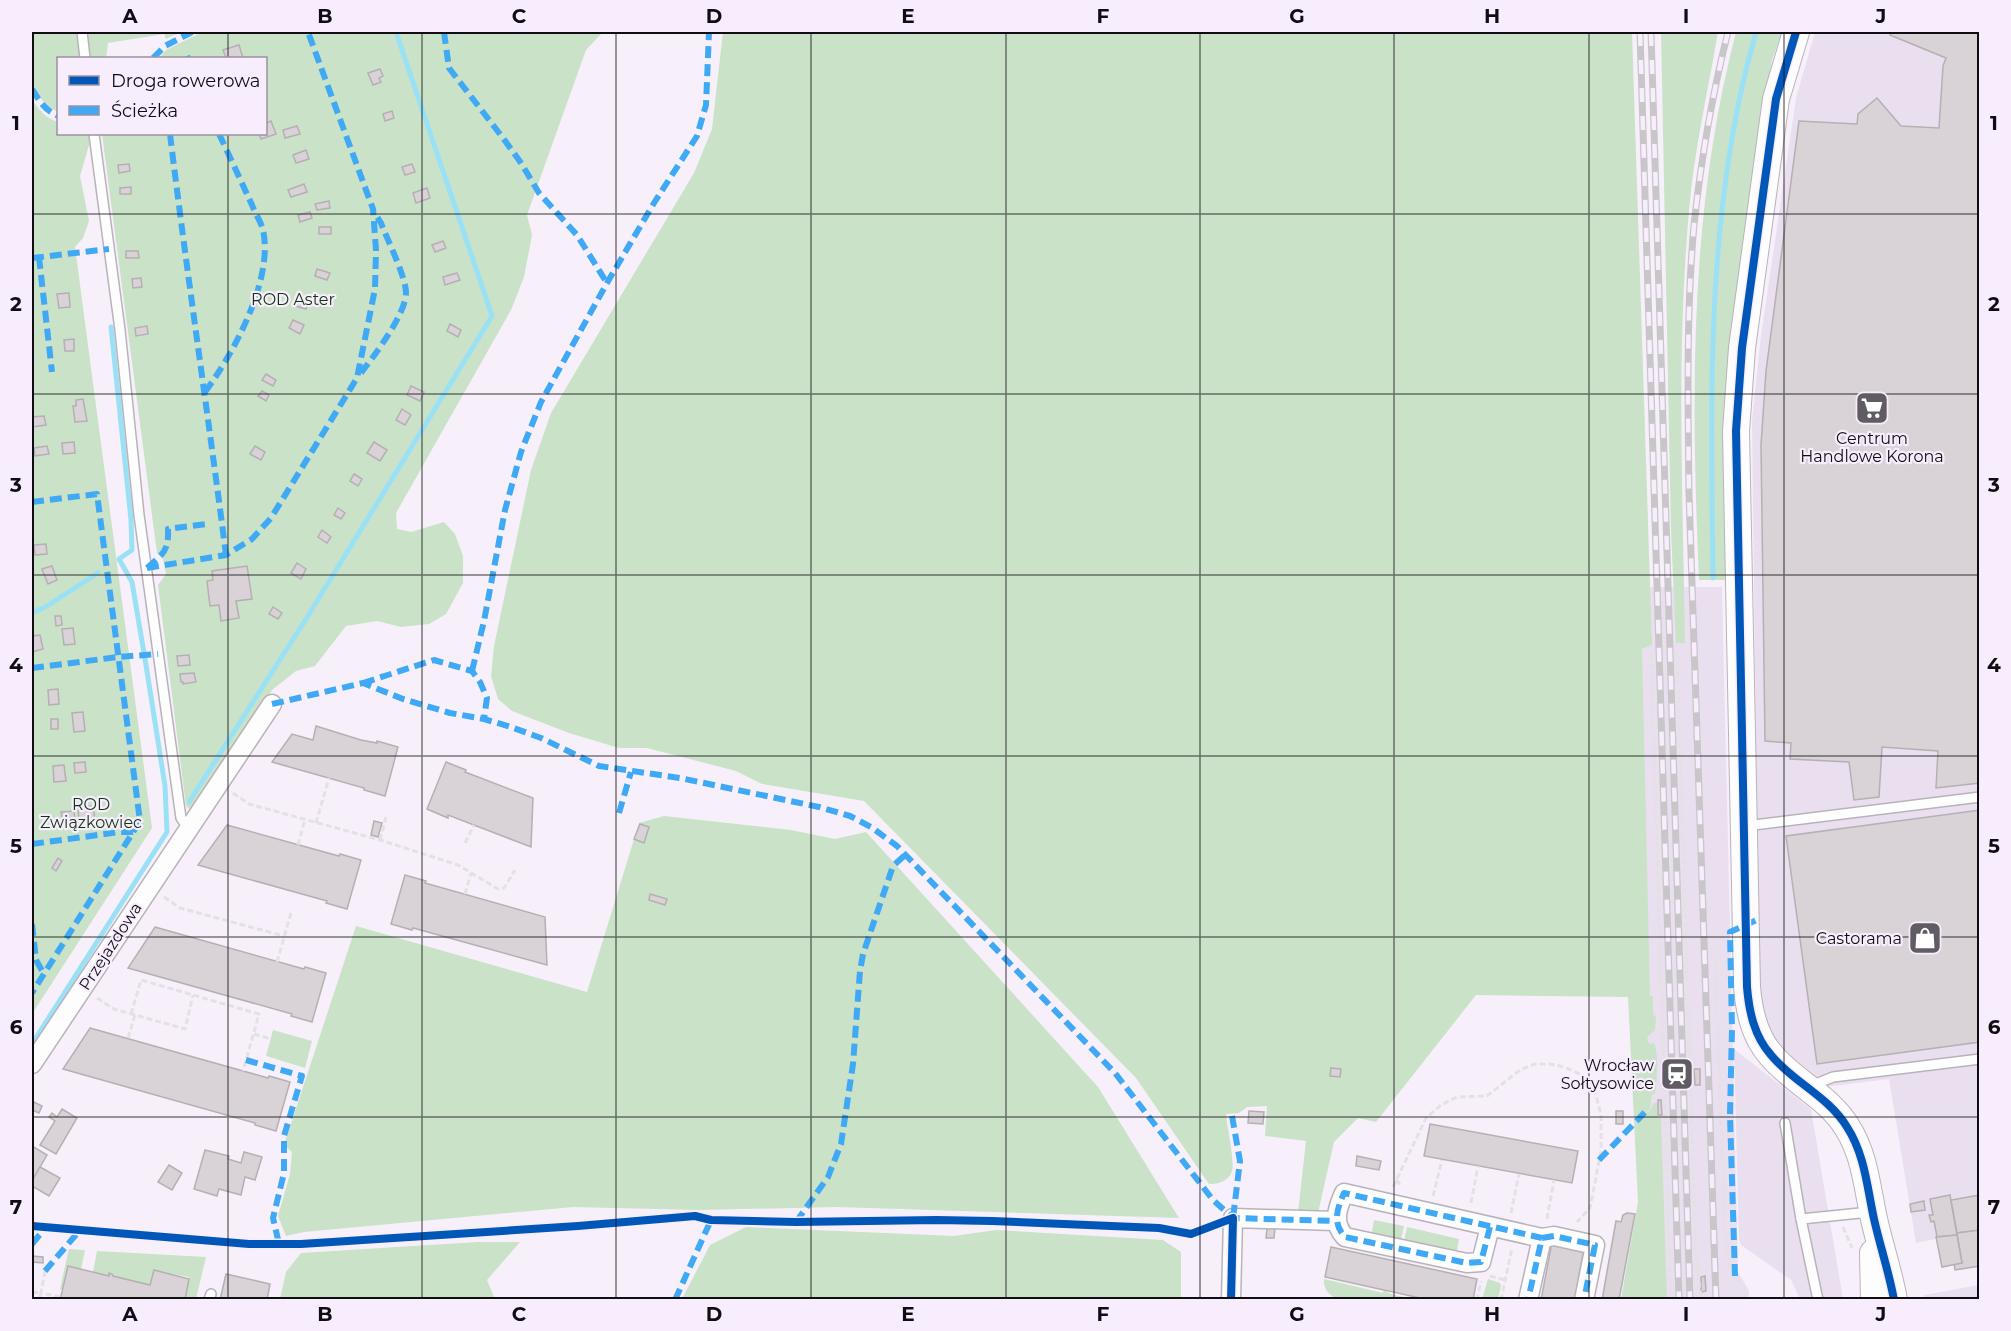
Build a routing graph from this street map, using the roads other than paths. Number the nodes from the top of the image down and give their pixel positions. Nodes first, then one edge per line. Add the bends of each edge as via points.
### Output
1 (82, 32) edge
2 (1796, 32) edge
3 (85, 57) edge
4 (94, 135) edge
5 (272, 704) dead end
6 (1980, 797) edge
7 (1744, 826) junction
8 (189, 829) junction
9 (1980, 1059) edge
10 (32, 1064) edge
11 (1809, 1087) junction
12 (1785, 1123) dead end
13 (1873, 1216) junction
14 (1801, 1219) junction
15 (1335, 1221) junction
16 (1503, 1233) junction
17 (1542, 1238) junction
18 (1231, 1299) edge
19 (1528, 1299) edge
20 (1584, 1299) edge
21 (1818, 1299) edge
22 (1874, 1299) edge
23 (1894, 1299) edge

1 - 3 lane
2 - 7 street via 1776,99 1742,348 1736,431
4 - 8 lane via 158,654 181,818
5 - 8 street, Przejazdowa
6 - 7 lane
7 - 11 street via 1750,1012 1757,1034 1772,1057
8 - 10 street, Przejazdowa
9 - 11 lane via 1833,1077
11 - 13 street via 1832,1107 1856,1142 1863,1159
12 - 14 lane
13 - 14 lane
13 - 22 street
13 - 23 street
14 - 21 lane
15 - 16 street via 1344,1193 1467,1220
15 - 16 street via 1345,1237 1467,1263 1482,1262
15 - 18 street via 1233,1218
16 - 17 street
17 - 19 street
17 - 20 street via 1554,1236 1595,1245

